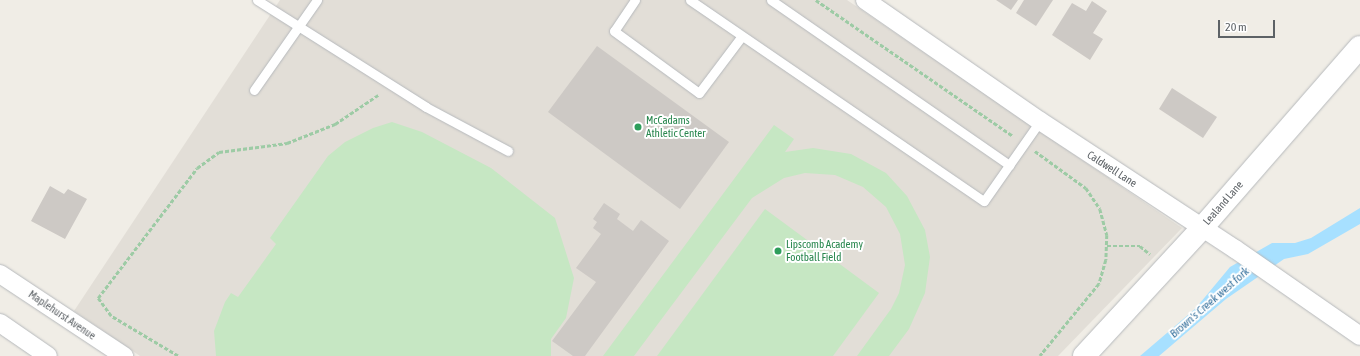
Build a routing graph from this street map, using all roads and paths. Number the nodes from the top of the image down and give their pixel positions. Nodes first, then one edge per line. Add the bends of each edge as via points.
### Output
1 (257, 0) edge
2 (317, 0) edge
3 (635, 0) edge
4 (690, 0) edge
5 (771, 0) edge
6 (865, 0) edge
7 (298, 28) junction
8 (742, 36) junction
9 (1360, 47) edge
10 (254, 90) dead end
11 (378, 95) dead end
12 (1040, 121) junction
13 (508, 151) dead end
14 (1009, 165) junction
15 (1202, 228) junction
16 (1108, 246) dead end
17 (1164, 269) junction
18 (0, 274) edge
19 (0, 323) edge
20 (1360, 336) edge
21 (48, 356) edge
22 (124, 356) edge
23 (178, 356) edge
24 (1084, 356) edge

1 - 7 lane
2 - 7 lane
3 - 8 lane via 614,31 700,93
4 - 8 lane
5 - 14 lane
6 - 12 street, Caldwell Lane
7 - 10 lane
7 - 13 lane via 426,107
8 - 14 lane via 984,201
9 - 15 street, Lealand Lane
11 - 23 path via 334,124 287,143 219,152 197,168 98,298 111,316
12 - 14 lane
12 - 15 street, Caldwell Lane
15 - 17 street, Lealand Lane
15 - 20 street, Caldwell Lane
16 - 17 path via 1140,246
17 - 24 street, Lealand Lane
18 - 22 street, Maplehurst Avenue
19 - 21 street

